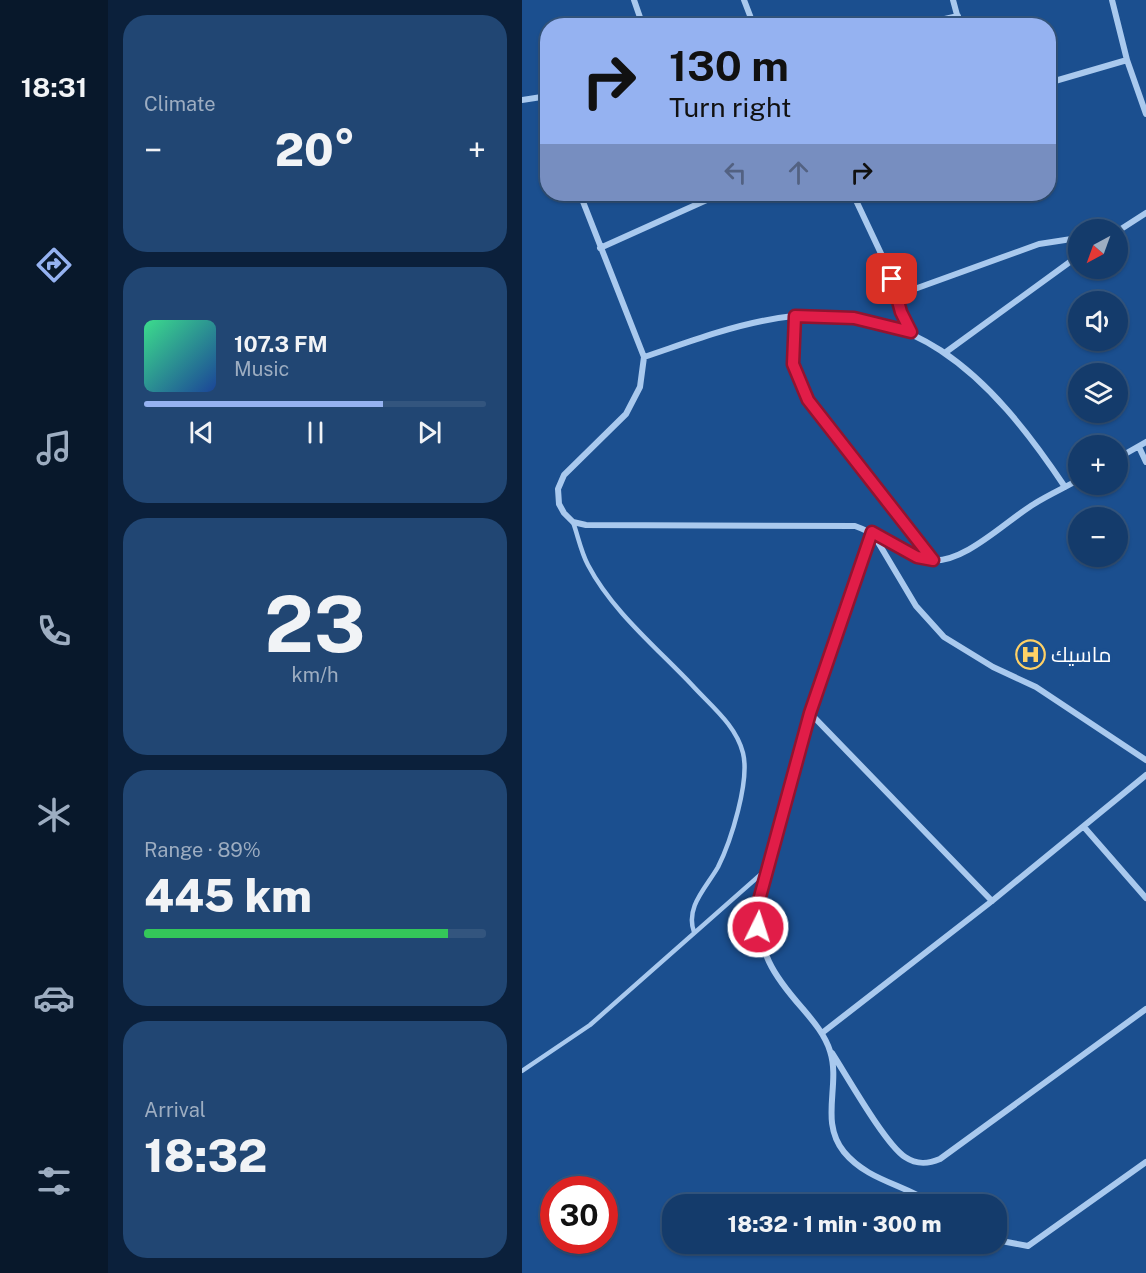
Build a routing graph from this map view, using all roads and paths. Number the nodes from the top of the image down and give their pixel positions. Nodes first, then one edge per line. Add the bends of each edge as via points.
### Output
1 (634, 0) edge
2 (744, 0) edge
3 (953, 0) edge
4 (1112, 0) edge
5 (958, 16) joint
6 (640, 18) edge
7 (751, 18) edge
8 (949, 18) edge
9 (1127, 60) junction
10 (1056, 81) edge
11 (540, 97) edge
12 (522, 100) edge
13 (1146, 114) edge
14 (583, 201) edge
15 (704, 201) edge
16 (856, 201) edge
17 (1146, 213) edge
18 (1128, 225) edge
19 (1068, 240) edge
20 (600, 248) junction
21 (1068, 263) edge
22 (898, 295) junction
23 (795, 316) junction
24 (911, 332) junction
25 (946, 352) junction
26 (644, 357) junction
27 (1146, 442) edge
28 (1138, 447) junction
29 (1128, 452) edge
30 (1146, 462) edge
31 (1068, 485) edge
32 (1065, 487) junction
33 (573, 522) junction
34 (872, 532) junction
35 (933, 560) junction
36 (810, 713) junction
37 (1146, 760) edge
38 (1146, 775) edge
39 (1084, 827) junction
40 (768, 868) junction
41 (1146, 898) edge
42 (992, 901) junction
43 (694, 932) junction
44 (1146, 1009) edge
45 (822, 1033) junction
46 (831, 1052) junction
47 (522, 1071) edge
48 (1146, 1162) edge
49 (912, 1194) edge
50 (1007, 1241) edge

1 - 6 street
2 - 7 street
3 - 5 street
4 - 9 street
5 - 8 street
9 - 10 street
9 - 13 street
11 - 12 street
14 - 20 street
15 - 20 street
16 - 22 street
17 - 18 street
19 - 22 street via 1039,244
20 - 26 street
21 - 25 street
22 - 24 street
23 - 24 street via 854,318
23 - 26 street via 730,329
23 - 35 street via 793,364 808,400
24 - 25 street
25 - 32 street via 1023,427
26 - 33 street via 640,387 626,414 564,476 558,489 560,504
27 - 28 street
28 - 29 street
28 - 30 street
31 - 32 street
32 - 35 street via 958,555
33 - 34 street via 838,525
33 - 43 lane via 587,564 599,583 641,633 736,731 744,755 736,820 718,866 695,904 690,920
34 - 35 street via 917,557
34 - 36 street
34 - 37 street via 916,606 944,637 1036,687
36 - 40 street
36 - 42 street
38 - 39 street
39 - 41 street
39 - 42 street
40 - 43 lane
40 - 45 street via 758,904 763,951 773,972
42 - 45 street
43 - 47 lane via 590,1025
44 - 46 street via 940,1159 928,1163 915,1162 895,1149
45 - 46 street
46 - 49 street via 834,1072 830,1112 833,1131 842,1149 871,1175
48 - 50 street via 1028,1246

